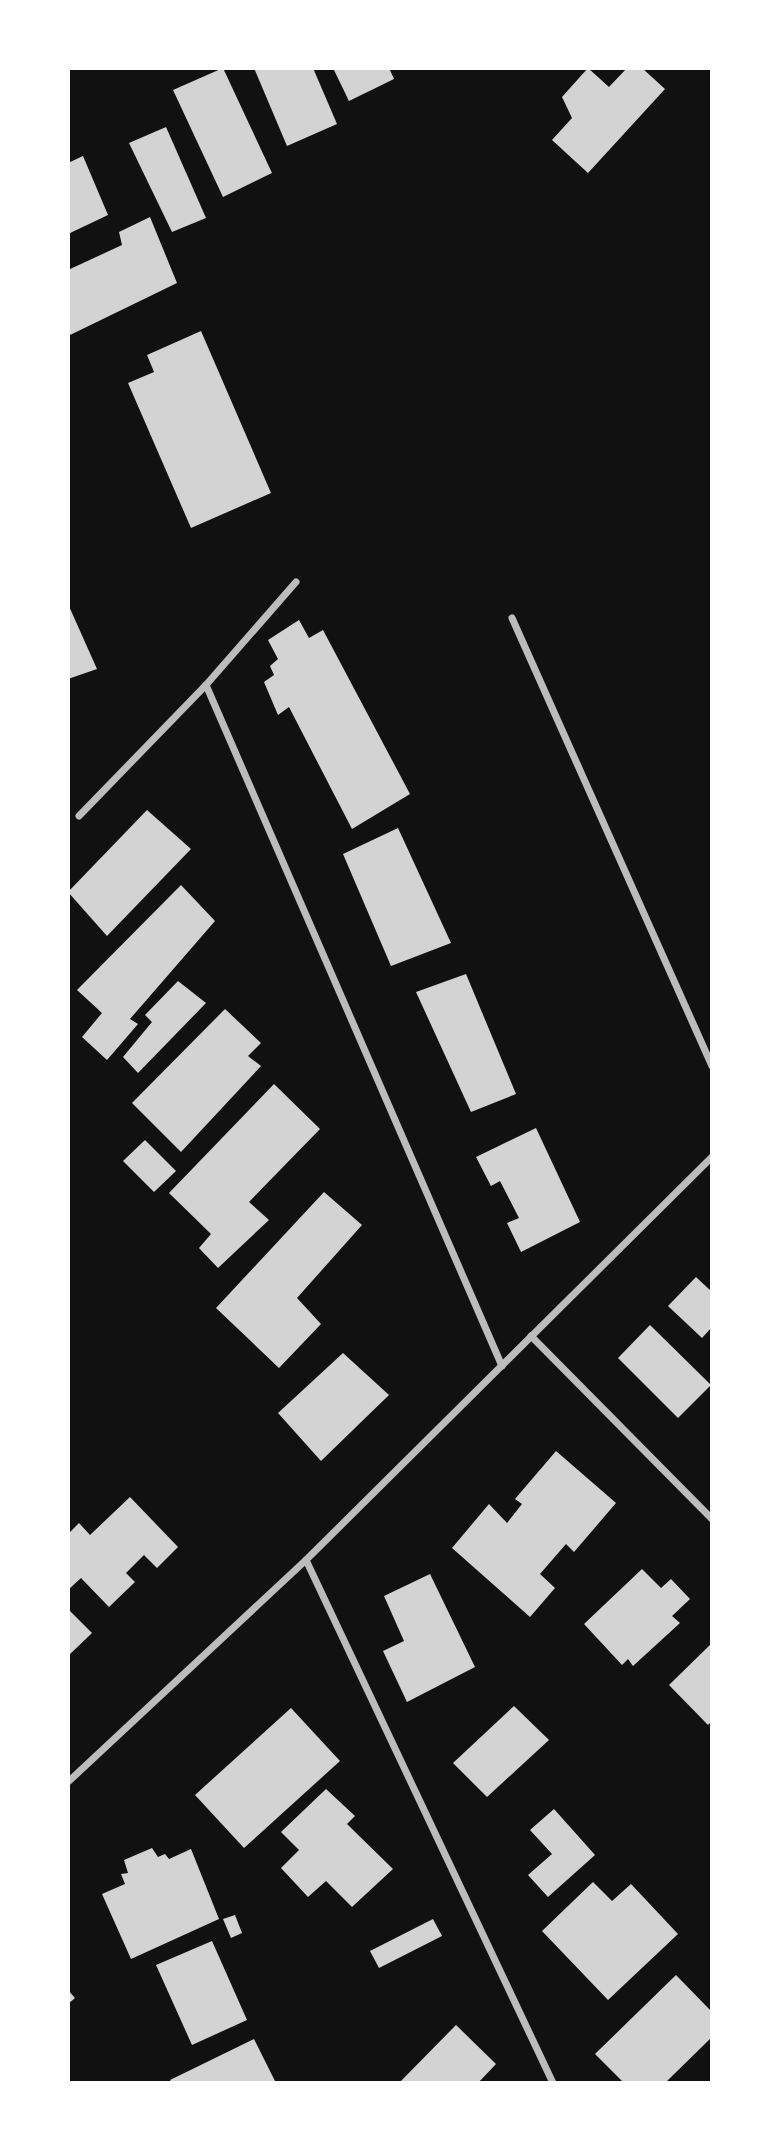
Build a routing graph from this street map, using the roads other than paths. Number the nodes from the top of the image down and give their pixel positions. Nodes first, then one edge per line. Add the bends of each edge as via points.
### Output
1 (296, 582) dead end
2 (512, 618) dead end
3 (206, 685) junction
4 (79, 816) dead end
5 (712, 1066) edge
6 (712, 1157) edge
7 (531, 1336) junction
8 (502, 1366) junction
9 (712, 1519) edge
10 (306, 1560) junction
11 (68, 1782) edge
12 (553, 2083) edge

1 - 3 street
2 - 5 street
3 - 4 street
3 - 8 street
6 - 7 street
7 - 8 street
7 - 9 street
8 - 10 street
10 - 11 street
10 - 12 street

